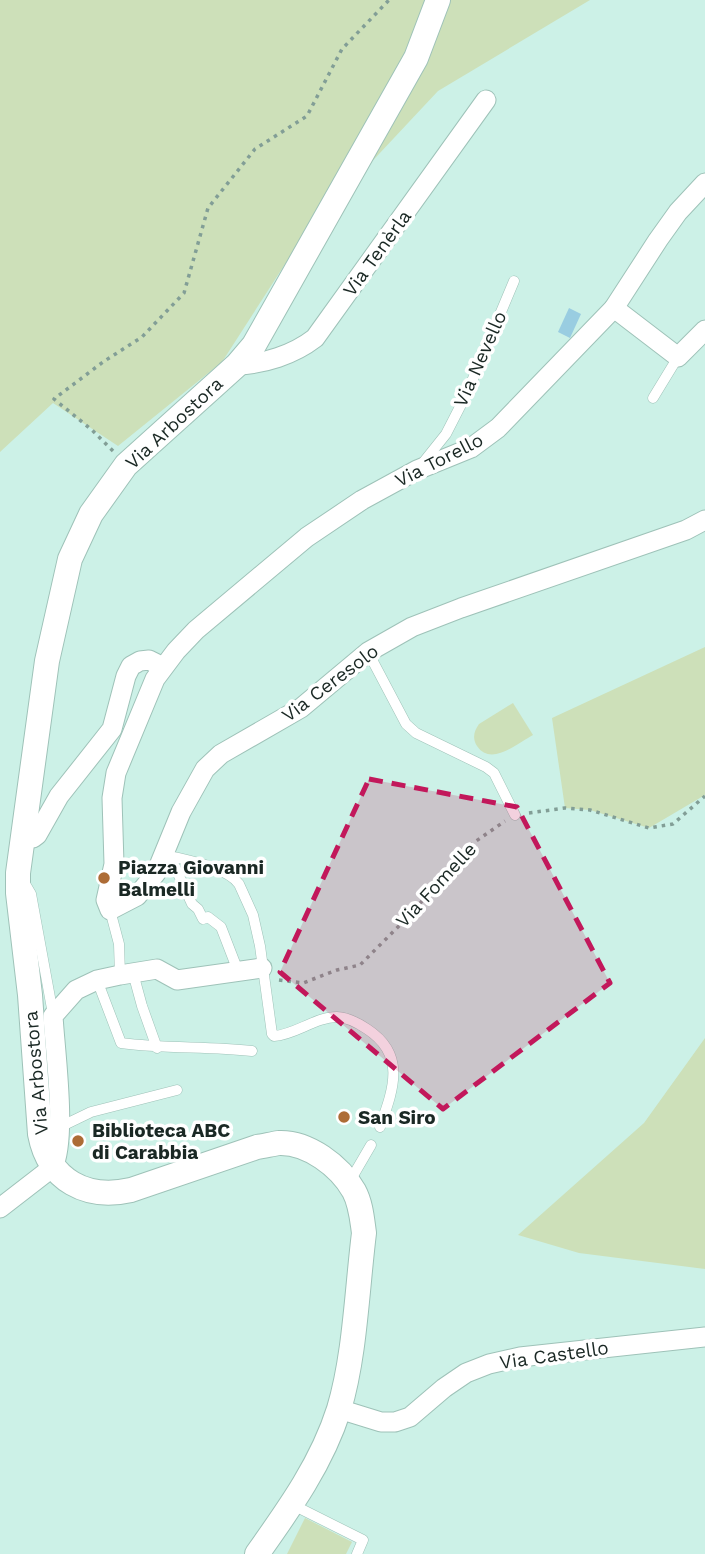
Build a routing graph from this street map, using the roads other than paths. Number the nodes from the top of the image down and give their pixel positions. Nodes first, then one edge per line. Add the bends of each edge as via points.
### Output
1 (438, 0) edge
2 (486, 100) dead end
3 (705, 183) edge
4 (514, 281) dead end
5 (614, 308) junction
6 (705, 330) edge
7 (678, 357) junction
8 (237, 365) junction
9 (653, 398) dead end
10 (417, 470) junction
11 (705, 520) edge
12 (368, 652) junction
13 (163, 667) junction
14 (515, 815) road end
15 (22, 838) junction
16 (161, 855) junction
17 (18, 873) junction
18 (110, 910) junction
19 (239, 971) junction
20 (126, 974) junction
21 (262, 974) junction
22 (97, 980) junction
23 (53, 1016) junction
24 (157, 1048) junction
25 (252, 1051) dead end
26 (177, 1090) dead end
27 (60, 1127) junction
28 (380, 1127) dead end
29 (371, 1146) dead end
30 (53, 1167) junction
31 (349, 1183) junction
32 (0, 1208) edge
33 (705, 1337) edge
34 (339, 1409) junction
35 (292, 1504) junction
36 (257, 1554) edge
37 (357, 1554) edge

1 - 8 street, Via Arbostora via 416,58 271,317
2 - 8 street, Via Tenèrla via 315,338 262,364
3 - 5 street, Via Torello via 678,212
4 - 10 lane, Via Nevello via 446,435
5 - 7 street
5 - 10 street, Via Torello via 498,428 460,454
6 - 7 street
7 - 9 lane
8 - 15 street, Via Arbostora via 126,465 91,514 70,559 47,661
10 - 13 street, Via Torello via 307,537 197,630
11 - 12 street, Via Ceresolo via 412,627
12 - 14 lane via 406,724 494,773
12 - 16 street, Via Ceresolo via 300,708 221,754 205,769
13 - 15 street via 149,660 131,666 112,729 59,796 37,835
13 - 18 street, Via Torello via 116,773 112,798 115,855 106,900
15 - 17 street, Via Arbostora
16 - 18 street, Via Ceresolo via 156,873 137,896
16 - 19 lane via 175,867 203,919 208,917 222,927
16 - 21 lane via 211,867 236,879 253,915
17 - 23 lane via 30,894
17 - 30 street, Via Arbostora via 40,1135
18 - 20 lane
19 - 20 street via 177,980 157,970
19 - 21 street
20 - 22 street
20 - 24 lane
21 - 28 lane via 274,1036 337,1017 363,1026 388,1050 394,1066 392,1092
22 - 23 street via 76,990
22 - 24 lane via 121,1043
23 - 27 street
24 - 25 lane via 214,1046
26 - 27 lane via 91,1112
27 - 30 street
29 - 31 lane
30 - 31 street via 77,1185 111,1195 278,1143 299,1145 316,1154
30 - 32 street
31 - 34 street via 362,1212 364,1233
33 - 34 street, Via Castello via 489,1364 466,1373 410,1417 395,1422
34 - 35 street via 318,1461
35 - 36 street
35 - 37 lane via 363,1540

